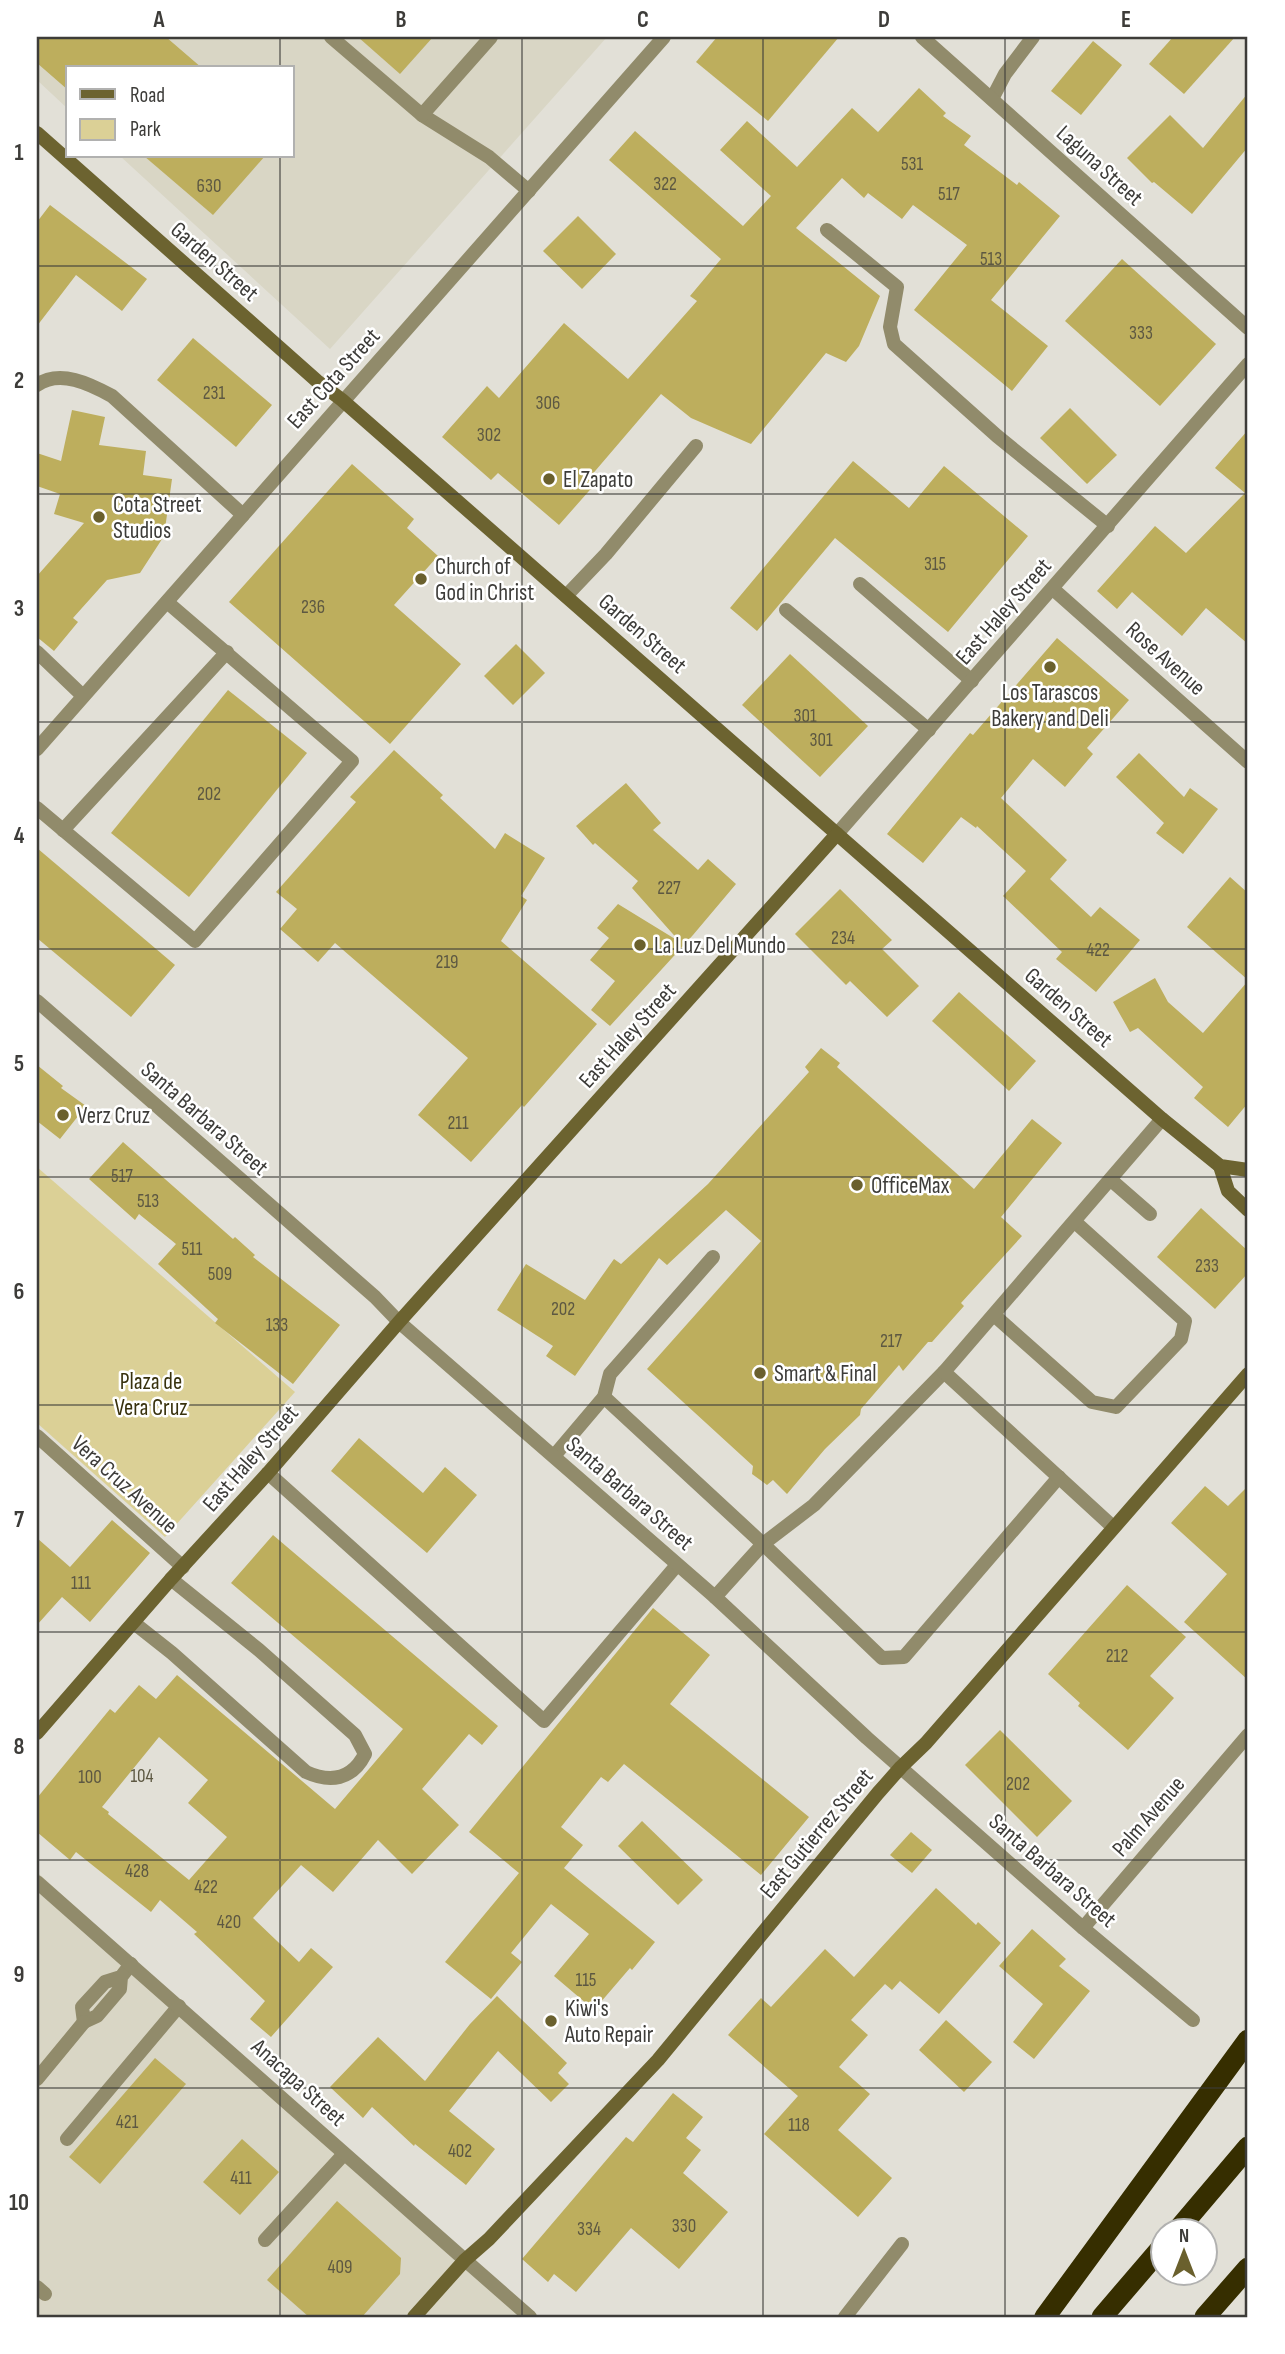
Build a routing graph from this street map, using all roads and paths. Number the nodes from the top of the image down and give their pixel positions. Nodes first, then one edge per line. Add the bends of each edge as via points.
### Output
1 (331, 37) edge
2 (491, 37) edge
3 (664, 37) edge
4 (922, 37) edge
5 (1033, 37) edge
6 (992, 99) junction
7 (422, 115) junction
8 (37, 133) edge
9 (529, 191) junction
10 (827, 230) dead end
11 (1248, 328) edge
12 (1248, 364) edge
13 (37, 385) edge
14 (342, 400) junction
15 (696, 446) dead end
16 (243, 515) junction
17 (1108, 526) junction
18 (860, 584) dead end
19 (1053, 589) junction
20 (566, 596) junction
21 (167, 602) junction
22 (786, 610) dead end
23 (37, 652) edge
24 (227, 652) junction
25 (972, 681) junction
26 (83, 696) junction
27 (929, 730) junction
28 (37, 749) edge
29 (1248, 762) edge
30 (37, 808) edge
31 (63, 830) junction
32 (837, 834) junction
33 (37, 1001) edge
34 (1162, 1119) junction
35 (1220, 1166) junction
36 (1248, 1170) edge
37 (1111, 1180) junction
38 (1248, 1209) edge
39 (1150, 1214) dead end
40 (1074, 1222) junction
41 (713, 1257) dead end
42 (994, 1315) junction
43 (399, 1322) junction
44 (944, 1372) junction
45 (1248, 1374) edge
46 (604, 1397) junction
47 (37, 1436) edge
48 (554, 1456) junction
49 (268, 1474) junction
50 (1059, 1477) junction
51 (1113, 1527) junction
52 (764, 1544) junction
53 (677, 1564) junction
54 (183, 1567) junction
55 (171, 1579) junction
56 (715, 1597) junction
57 (134, 1623) junction
58 (39, 1725) edge
59 (1248, 1735) edge
60 (901, 1767) junction
61 (37, 1882) edge
62 (1083, 1928) junction
63 (131, 1964) junction
64 (179, 2006) junction
65 (1193, 2020) dead end
66 (1248, 2040) edge
67 (37, 2080) edge
68 (67, 2139) dead end
69 (1248, 2147) edge
70 (344, 2154) junction
71 (1187, 2218) edge
72 (265, 2239) dead end
73 (902, 2244) dead end
74 (465, 2260) junction
75 (1148, 2264) edge
76 (1248, 2268) edge
77 (414, 2317) edge
78 (530, 2317) edge
79 (845, 2317) edge
80 (1045, 2317) edge
81 (1101, 2317) edge
82 (1205, 2317) edge

1 - 7 street
2 - 7 street
3 - 9 street, East Cota Street
4 - 6 street, Laguna Street
5 - 6 street
6 - 11 street, Laguna Street
7 - 9 street via 489,157
8 - 14 main road, Garden Street
9 - 14 street, East Cota Street
10 - 17 street via 897,287 890,327 894,344
12 - 17 street, East Haley Street
13 - 16 street via 73,379 112,396
14 - 16 street, East Cota Street
14 - 20 main road, Garden Street
15 - 20 street
16 - 21 street, East Cota Street
17 - 19 street, East Haley Street
18 - 25 street
19 - 25 street, East Haley Street
19 - 29 street, Rose Avenue
20 - 32 main road, Garden Street
21 - 24 street
21 - 26 street, East Cota Street
22 - 27 street
23 - 26 street
24 - 31 street
24 - 31 street via 352,761 195,941
25 - 27 street, East Haley Street
26 - 28 street, East Cota Street
27 - 32 street, East Haley Street
30 - 31 street
32 - 34 main road, Garden Street
32 - 43 main road, East Haley Street
33 - 43 street, Santa Barbara Street
34 - 35 main road, Garden Street
34 - 37 street
35 - 36 main road
35 - 38 main road, Garden Street via 1228,1192
37 - 39 street
37 - 40 street
40 - 42 street
40 - 42 street via 1185,1321 1181,1339 1116,1407 1092,1402
41 - 46 street via 610,1374
42 - 44 street
43 - 48 street, Santa Barbara Street
43 - 49 main road, East Haley Street
44 - 50 street
44 - 52 street via 814,1505
45 - 51 main road, East Gutierrez Street
46 - 48 street
46 - 52 street
47 - 54 street, Vera Cruz Avenue
48 - 53 street, Santa Barbara Street
49 - 53 street via 544,1721
49 - 54 main road, East Haley Street
50 - 51 street
50 - 52 street via 904,1657 882,1658
51 - 60 main road, East Gutierrez Street
52 - 56 street
53 - 56 street, Santa Barbara Street
54 - 55 main road, East Haley Street
55 - 57 main road, East Haley Street
55 - 57 street via 355,1735 365,1754 361,1761 337,1780 306,1772
56 - 60 street, Santa Barbara Street
57 - 58 main road, East Haley Street
59 - 62 street, Palm Avenue
60 - 62 street, Santa Barbara Street
60 - 74 main road, East Gutierrez Street via 658,2060
61 - 63 street, Anacapa Street
62 - 65 street, Santa Barbara Street
63 - 64 street, Anacapa Street
63 - 67 street via 121,1977 105,1982 82,2007 84,2022
64 - 68 street
64 - 70 street, Anacapa Street
66 - 80 highway
69 - 71 highway
70 - 72 street
70 - 74 street, Anacapa Street
73 - 79 street
74 - 77 main road, East Gutierrez Street
74 - 78 street, Anacapa Street
75 - 81 highway
76 - 82 highway

